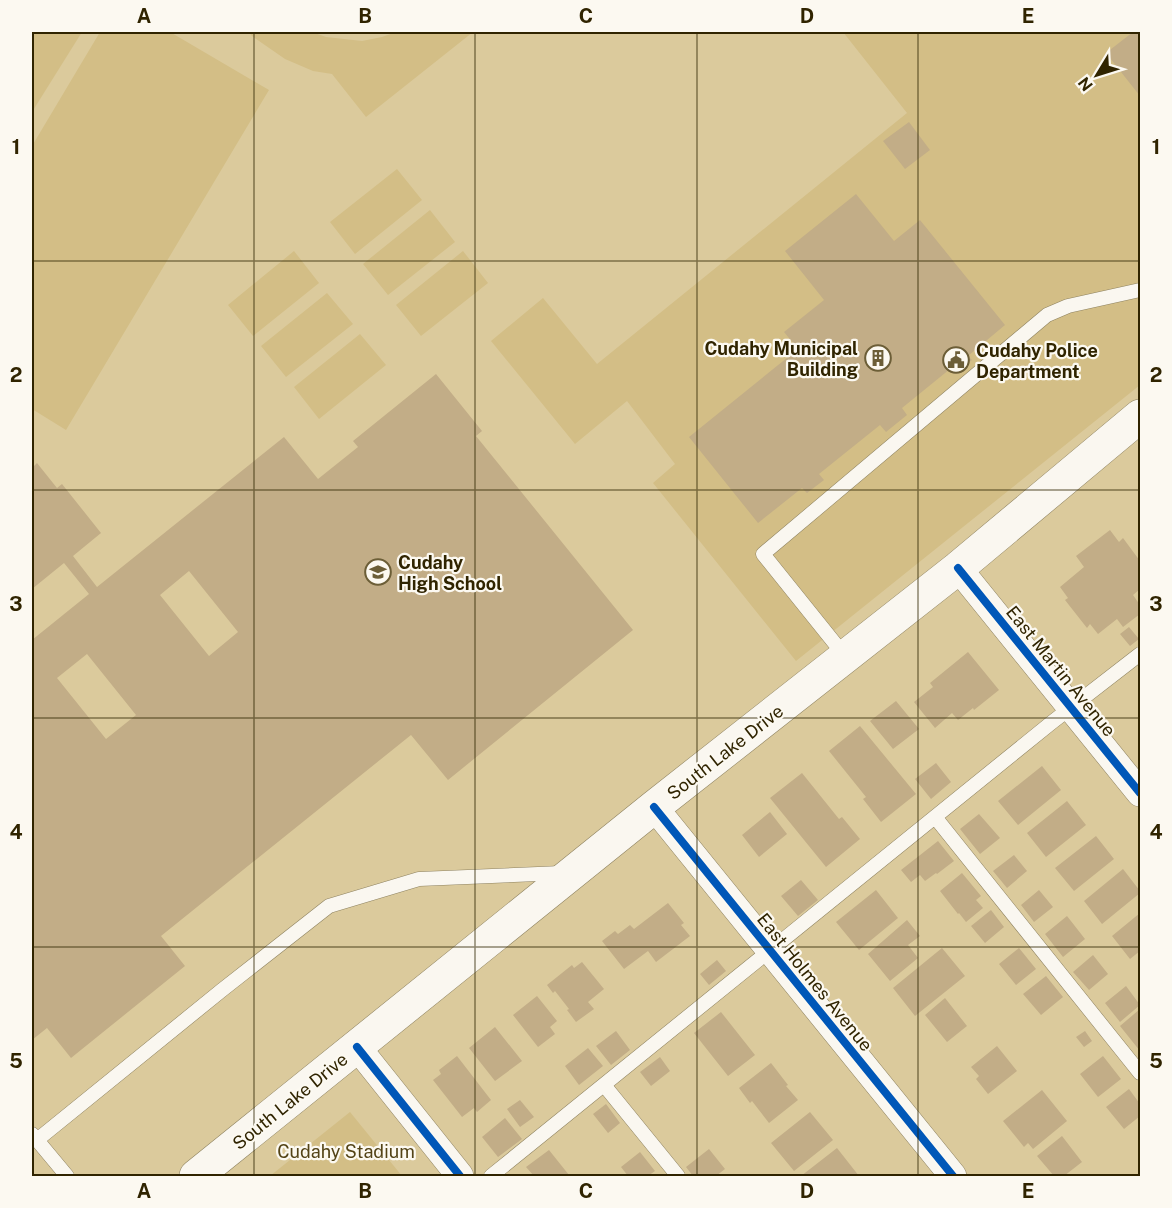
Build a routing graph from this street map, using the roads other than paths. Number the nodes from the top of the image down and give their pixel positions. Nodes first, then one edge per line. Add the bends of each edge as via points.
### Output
1 (1140, 290) edge
2 (1140, 416) edge
3 (958, 568) junction
4 (1140, 654) edge
5 (845, 656) junction
6 (1071, 707) junction
7 (1140, 793) edge
8 (654, 807) junction
9 (935, 817) junction
10 (573, 873) junction
11 (770, 950) junction
12 (357, 1047) junction
13 (1140, 1073) edge
14 (604, 1085) junction
15 (34, 1136) edge
16 (67, 1176) edge
17 (196, 1176) edge
18 (460, 1176) edge
19 (491, 1176) edge
20 (678, 1176) edge
21 (953, 1176) edge

1 - 5 lane via 1068,306 1047,315 763,554
2 - 3 main road, South Lake Drive
3 - 5 main road, South Lake Drive
3 - 6 street, East Martin Avenue
4 - 6 lane
5 - 8 main road, South Lake Drive
6 - 7 street, East Martin Avenue
6 - 9 lane
8 - 10 main road, South Lake Drive
8 - 11 street, East Holmes Avenue
9 - 11 lane
9 - 13 lane
10 - 12 main road, South Lake Drive
10 - 15 lane via 419,879 329,906
11 - 14 lane
11 - 21 street, East Holmes Avenue
12 - 17 main road, South Lake Drive
12 - 18 street
14 - 19 lane
14 - 20 lane
15 - 16 lane

